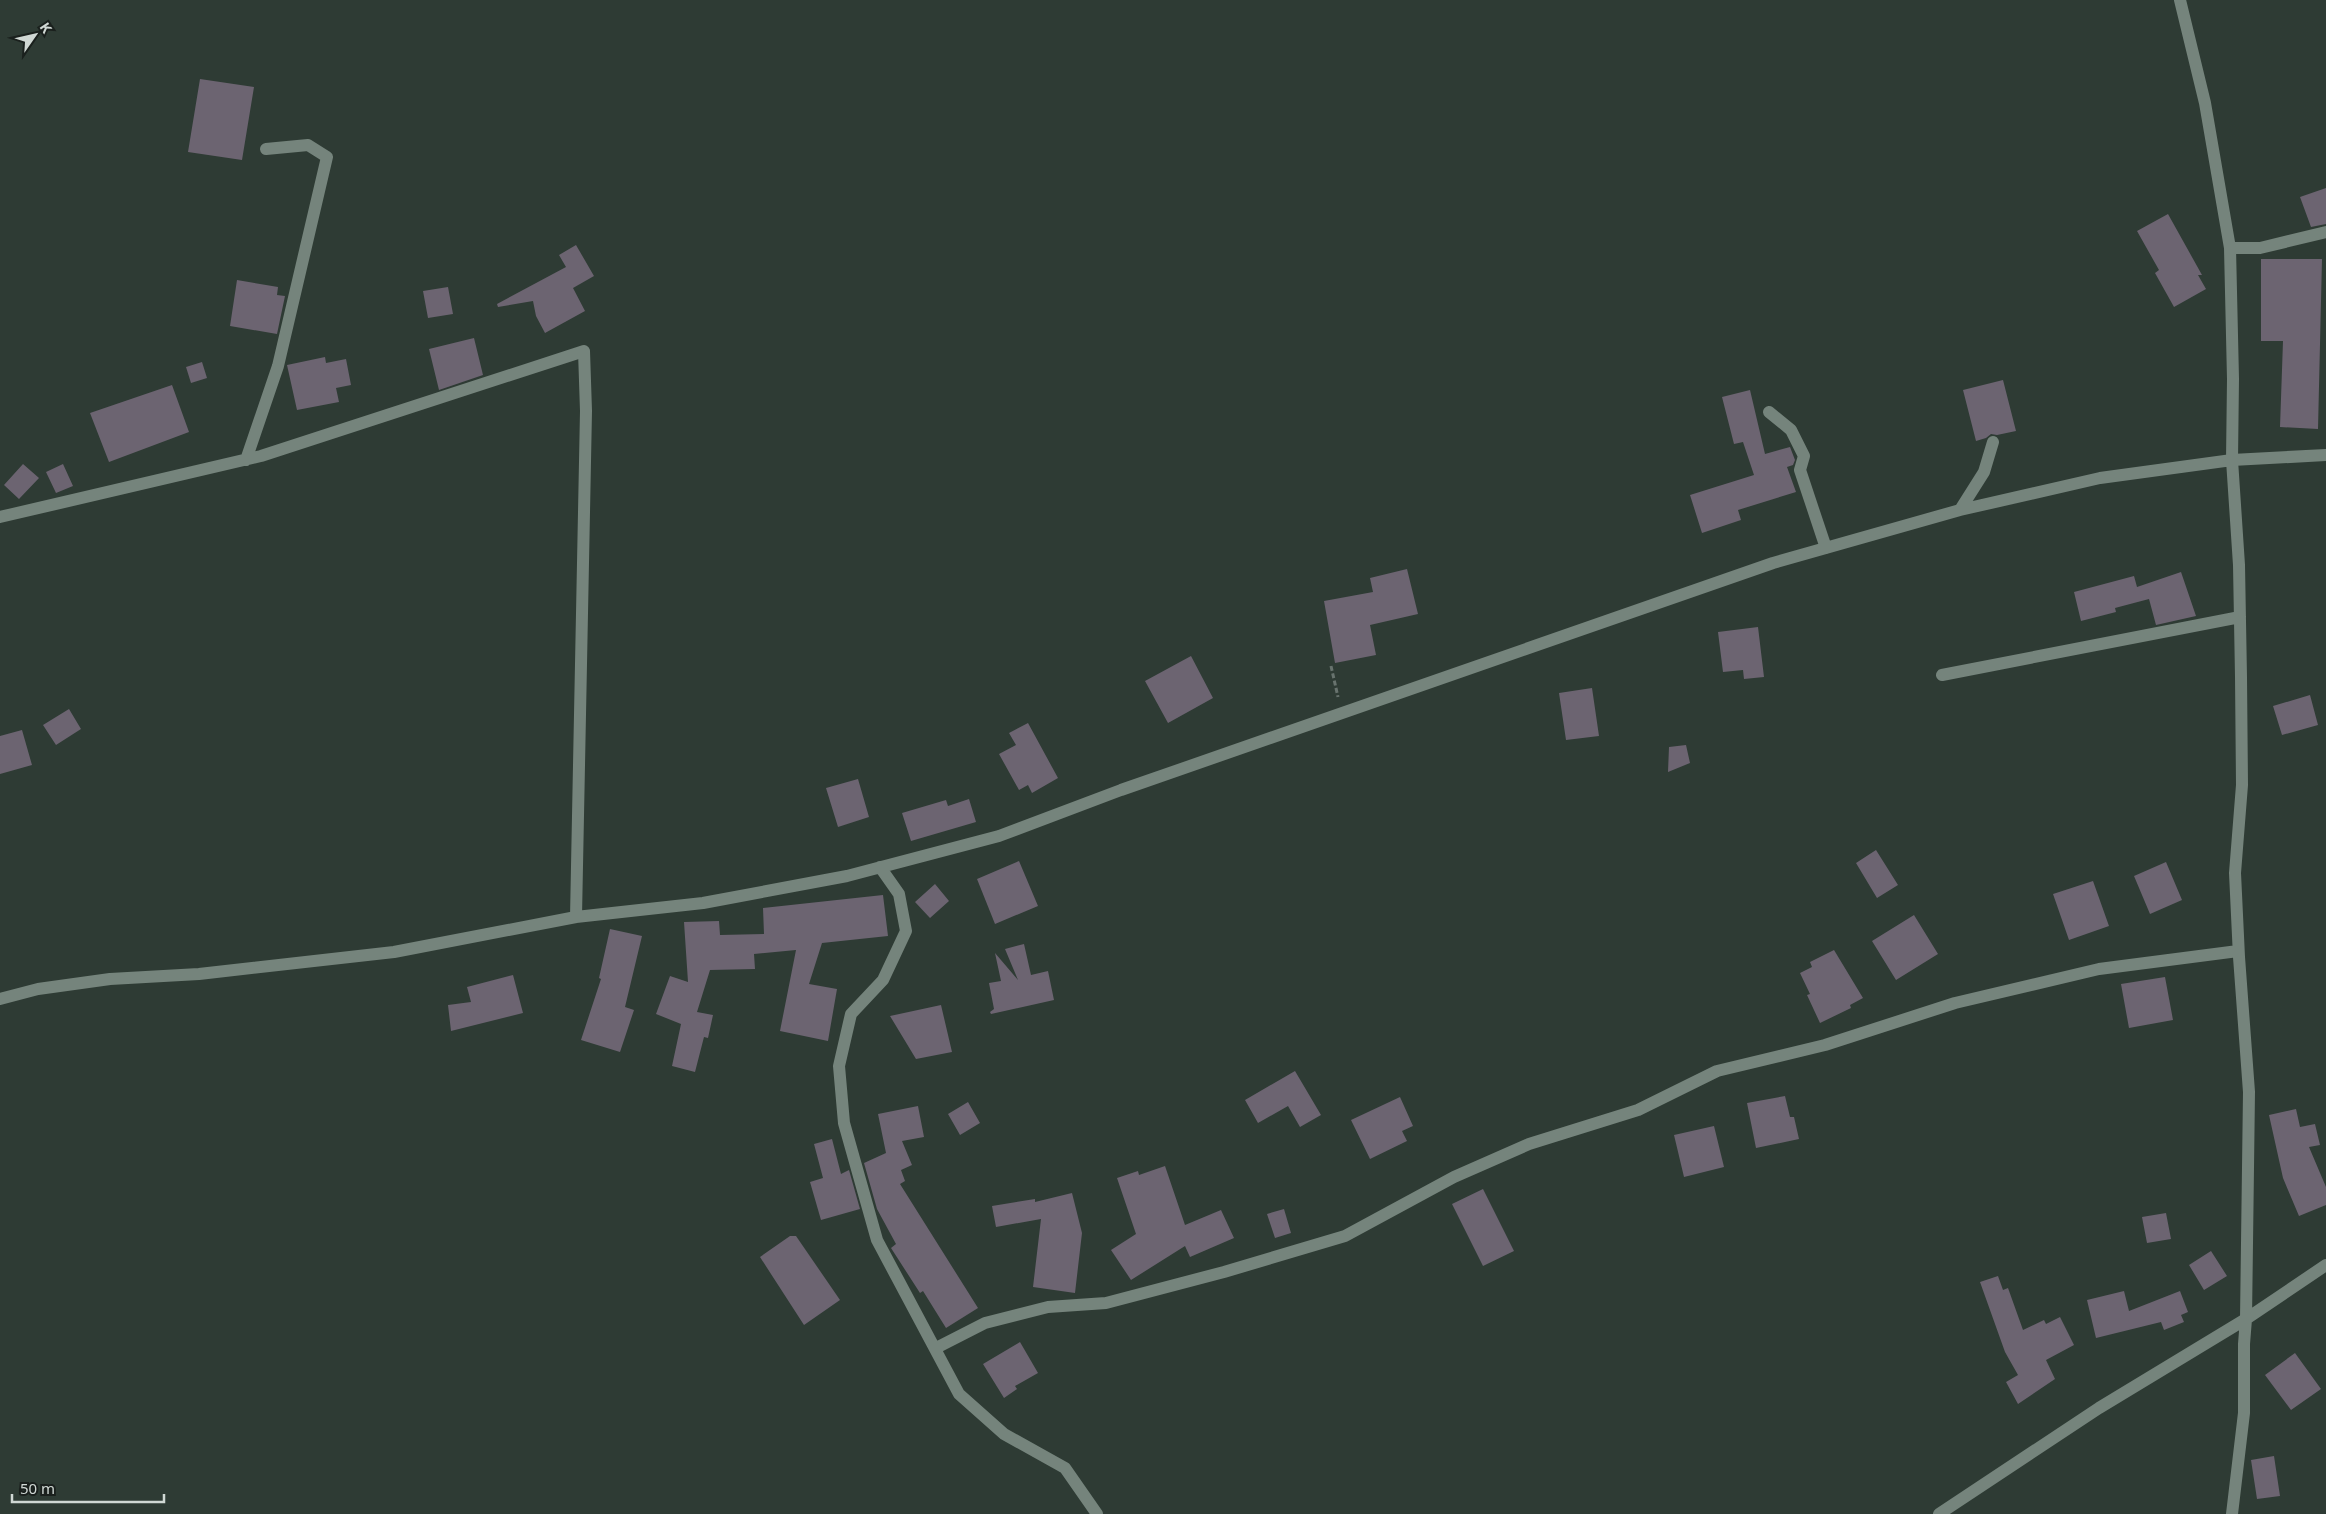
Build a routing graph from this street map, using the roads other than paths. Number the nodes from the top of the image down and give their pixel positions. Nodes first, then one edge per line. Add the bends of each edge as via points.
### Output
1 (2180, 0) edge
2 (266, 149) dead end
3 (2326, 232) edge
4 (2230, 248) junction
5 (1769, 412) dead end
6 (1993, 442) dead end
7 (2326, 455) edge
8 (246, 460) junction
9 (2232, 460) junction
10 (1960, 510) junction
11 (0, 517) edge
12 (1826, 548) junction
13 (2240, 617) junction
14 (1942, 675) dead end
15 (880, 867) junction
16 (576, 918) junction
17 (2238, 951) junction
18 (0, 999) edge
19 (2326, 1264) edge
20 (2246, 1319) junction
21 (936, 1348) junction
22 (1097, 1514) edge
23 (1939, 1514) edge
24 (2232, 1514) edge

1 - 4 street via 2205,103
2 - 8 street via 308,146 327,157 278,366
3 - 4 street via 2260,248
4 - 9 street
5 - 12 street via 1791,430 1804,456 1800,470
6 - 10 street via 1984,472
7 - 9 street
8 - 11 street
8 - 16 street via 584,352 586,411
9 - 10 street via 2100,478
9 - 13 street
10 - 12 street
12 - 15 street via 1764,566 999,836
13 - 14 street
13 - 17 street via 2242,785 2236,873
15 - 16 street via 703,903
15 - 21 street via 898,894 906,931 882,980 851,1014 839,1066 844,1123 877,1240
16 - 18 street via 394,952 199,974 110,979 38,989
17 - 20 street via 2249,1092
17 - 21 street via 2099,969 1964,1000 1825,1045 1717,1071 1638,1110 1529,1144 1454,1177 1345,1236 1106,1303 1048,1307 986,1323
19 - 20 street
20 - 23 street via 2099,1408
20 - 24 street via 2244,1413
21 - 22 street via 959,1394 1004,1434 1065,1468

